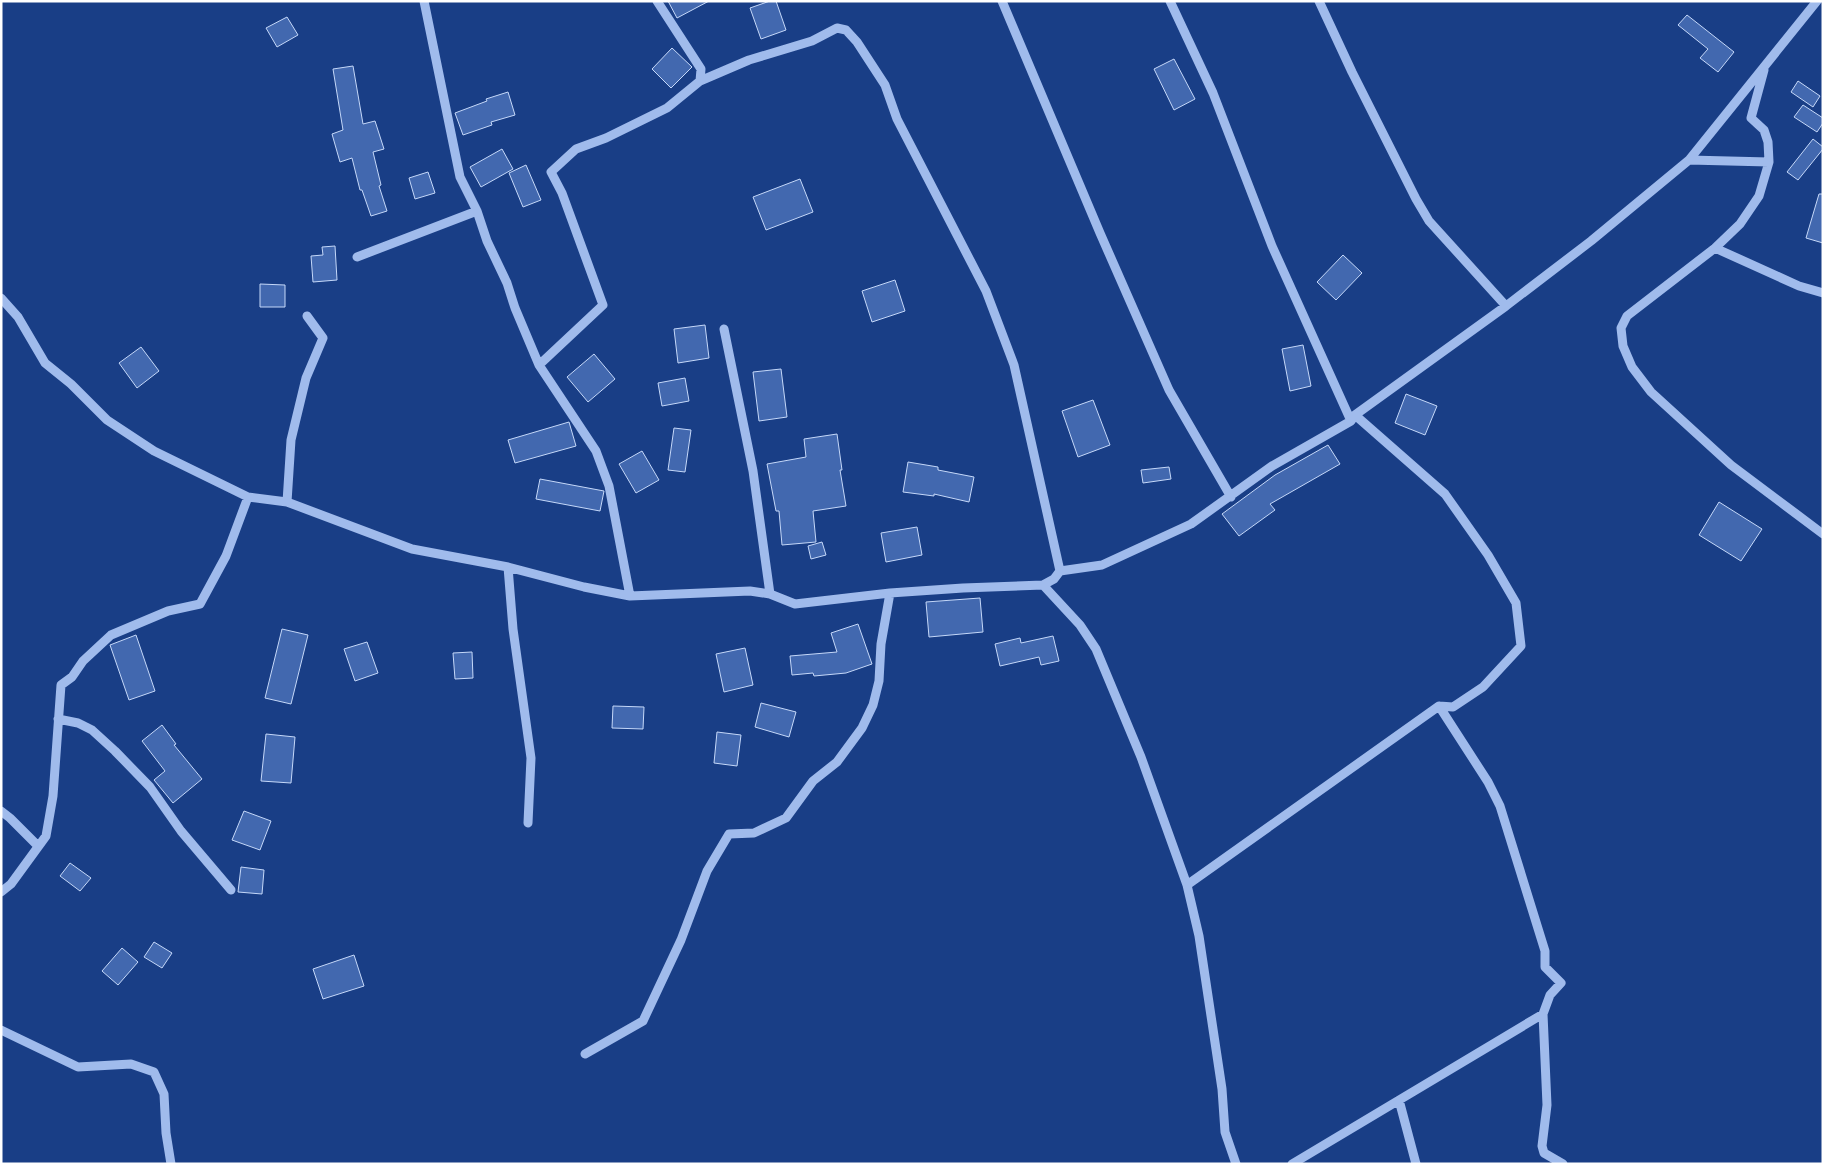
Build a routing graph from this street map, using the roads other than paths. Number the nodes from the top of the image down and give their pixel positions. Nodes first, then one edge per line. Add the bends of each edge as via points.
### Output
1 (424, 1) edge
2 (657, 1) edge
3 (1002, 1) edge
4 (1170, 1) edge
5 (1320, 1) edge
6 (1817, 1) edge
7 (1765, 66) junction
8 (700, 81) junction
9 (1688, 160) junction
10 (1769, 162) junction
11 (477, 211) junction
12 (1715, 248) junction
13 (357, 257) dead end
14 (1823, 292) edge
15 (1, 298) edge
16 (1506, 306) junction
17 (307, 316) dead end
18 (724, 329) dead end
19 (539, 365) junction
20 (1353, 418) junction
21 (248, 497) junction
22 (1231, 497) junction
23 (286, 502) junction
24 (1823, 534) edge
25 (508, 567) junction
26 (1060, 571) junction
27 (1043, 585) junction
28 (890, 593) junction
29 (770, 594) junction
30 (630, 596) junction
31 (1439, 706) junction
32 (58, 719) junction
33 (1, 812) edge
34 (528, 823) dead end
35 (38, 846) junction
36 (1187, 885) junction
37 (231, 890) dead end
38 (1, 892) edge
39 (1543, 1014) junction
40 (1, 1030) edge
41 (586, 1054) dead end
42 (1399, 1100) junction
43 (171, 1164) edge
44 (1236, 1164) edge
45 (1292, 1164) edge
46 (1416, 1164) edge
47 (1563, 1164) edge

1 - 11 street via 460,177
2 - 8 street via 701,69
3 - 22 street via 1169,390
4 - 20 street via 1212,93 1272,246
5 - 16 street via 1352,72 1425,214
6 - 7 street
7 - 9 street
7 - 10 street via 1751,118 1764,130
8 - 19 street via 667,108 576,149 550,172 562,192 603,306
8 - 26 street via 750,60 812,41 837,28 846,30 857,42 885,85 897,119 986,291 1014,365
9 - 10 street
9 - 16 street
10 - 12 street via 1759,196 1740,224
11 - 13 street
11 - 19 street
12 - 14 street via 1799,286
12 - 24 street via 1627,316 1621,328 1623,346 1632,367 1651,392 1731,465
15 - 21 street via 18,317 45,363 72,384 107,420 154,452
16 - 20 street
17 - 23 street via 323,338 306,378 292,440
18 - 29 street via 753,471
19 - 30 street via 596,451 609,486
20 - 22 street via 1272,466
20 - 31 street via 1445,494 1488,555 1516,603 1521,646 1483,687 1453,707
21 - 23 street
21 - 32 street via 226,556 200,604 168,611 111,635 72,677 60,685
22 - 26 street via 1191,524 1102,565
23 - 25 street via 412,549
25 - 30 street
25 - 34 street via 530,758
26 - 27 street
27 - 28 street
27 - 36 street via 1080,624 1096,649 1141,757
28 - 29 street via 795,604
28 - 41 street via 881,644 879,681 873,705 862,728 837,762 813,781 786,818 754,833 729,834 706,871 681,940 643,1021
29 - 30 street via 750,591
31 - 36 street
31 - 39 street via 1500,806 1544,951 1545,967 1561,983 1550,995
32 - 35 street via 53,796 46,836
32 - 37 street via 92,730 115,751 150,787 181,831
33 - 35 street
35 - 38 street via 11,884
36 - 44 street via 1200,936 1225,1132
39 - 42 street
39 - 47 street via 1547,1111 1542,1146 1544,1153
40 - 43 street via 78,1067 131,1064 154,1072 164,1094
42 - 45 street
42 - 46 street

